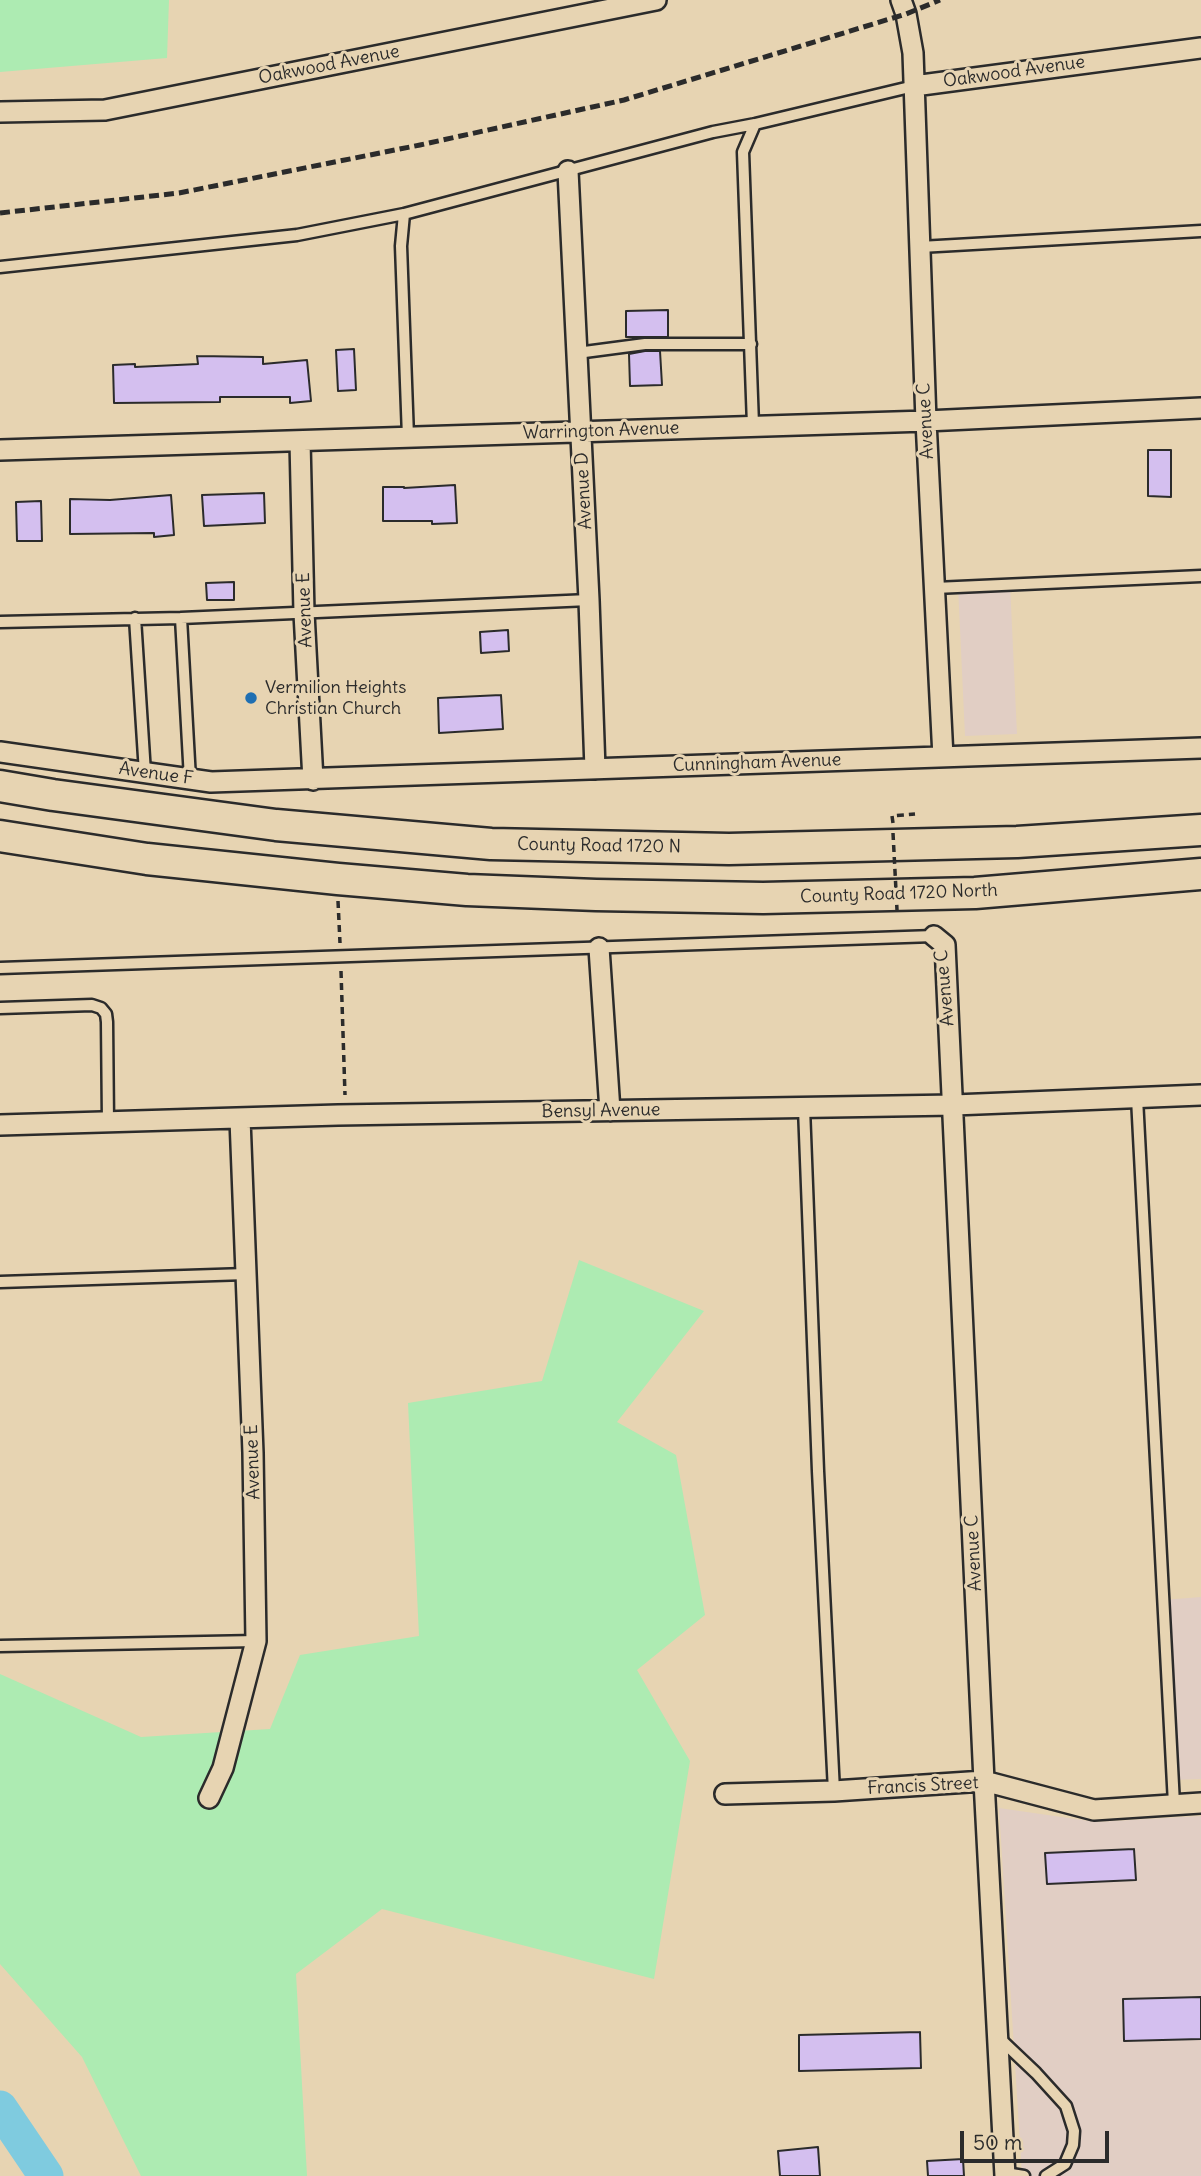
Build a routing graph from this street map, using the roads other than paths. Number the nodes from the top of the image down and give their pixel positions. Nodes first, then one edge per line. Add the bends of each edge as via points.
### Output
1 (656, 0) edge
2 (901, 0) edge
3 (1201, 48) edge
4 (914, 86) junction
5 (0, 111) edge
6 (755, 124) junction
7 (568, 171) junction
8 (404, 214) junction
9 (1201, 231) edge
10 (920, 247) junction
11 (0, 267) edge
12 (751, 344) junction
13 (577, 353) junction
14 (1201, 408) edge
15 (926, 421) junction
16 (753, 425) junction
17 (581, 432) junction
18 (408, 438) junction
19 (300, 440) junction
20 (0, 450) edge
21 (1201, 576) edge
22 (935, 588) junction
23 (589, 600) junction
24 (304, 613) junction
25 (135, 618) junction
26 (181, 618) junction
27 (0, 622) edge
28 (1201, 748) edge
29 (0, 752) edge
30 (943, 757) junction
31 (595, 769) junction
32 (145, 773) junction
33 (190, 779) junction
34 (313, 779) junction
35 (0, 786) edge
36 (1199, 830) edge
37 (0, 836) edge
38 (1201, 874) edge
39 (1157, 878) junction
40 (1201, 886) edge
41 (934, 936) joint
42 (599, 948) junction
43 (0, 968) edge
44 (0, 1008) edge
45 (1201, 1095) edge
46 (1137, 1098) junction
47 (954, 1105) junction
48 (804, 1108) junction
49 (610, 1111) junction
50 (240, 1119) junction
51 (108, 1122) junction
52 (0, 1125) edge
53 (246, 1274) junction
54 (0, 1282) edge
55 (256, 1641) junction
56 (0, 1646) edge
57 (984, 1781) junction
58 (834, 1791) junction
59 (725, 1794) dead end
60 (209, 1798) dead end
61 (1201, 1803) edge
62 (1174, 1804) junction
63 (998, 2036) junction
64 (1011, 2175) edge
65 (1046, 2176) edge

1 - 5 street, Oakwood Avenue via 104,110
2 - 4 street via 913,53
3 - 4 street, Oakwood Avenue
4 - 6 lane
4 - 10 street, Avenue C
6 - 7 lane
6 - 12 lane via 743,152
7 - 8 lane
7 - 13 street, Avenue D
8 - 11 lane via 296,235
8 - 18 lane via 401,246
9 - 10 lane
10 - 15 street, Avenue C
12 - 13 lane via 645,344
12 - 16 lane
13 - 17 street, Avenue D
14 - 15 street, Warrington Avenue
15 - 16 street, Warrington Avenue
15 - 22 street, Avenue C
16 - 17 street, Warrington Avenue
17 - 18 street, Warrington Avenue
17 - 23 street, Avenue D
18 - 19 street, Warrington Avenue
19 - 20 street, Warrington Avenue
19 - 24 street, Avenue E
21 - 22 lane
22 - 30 street, Avenue C
23 - 24 lane
23 - 31 street, Avenue D
24 - 26 lane
24 - 34 street, Avenue E
25 - 26 lane
25 - 27 lane
25 - 32 lane
26 - 33 lane
28 - 30 street, Cunningham Avenue
29 - 32 street, Avenue F
30 - 31 street, Cunningham Avenue
31 - 34 street, Cunningham Avenue
32 - 33 street, Avenue F
33 - 34 street, Avenue F
35 - 36 main road, County Road 1720 N via 276,825 491,844 729,849 1017,842
37 - 39 main road, County Road 1720 North via 147,859 338,879 596,895 763,898 975,893
38 - 39 main road, County Road 1720 North
39 - 40 main road
41 - 42 lane
41 - 47 street, Avenue C via 945,945
42 - 43 lane
42 - 49 street
44 - 51 lane via 92,1005 106,1014
45 - 46 street, Bensyl Avenue
46 - 47 street, Bensyl Avenue
46 - 62 lane
47 - 48 street, Bensyl Avenue
47 - 57 street, Avenue C
48 - 49 street, Bensyl Avenue
48 - 58 lane
49 - 50 street, Bensyl Avenue
50 - 51 street, Bensyl Avenue
50 - 53 street, Avenue E
51 - 52 street, Bensyl Avenue
53 - 54 lane
53 - 55 street, Avenue E
55 - 56 lane
55 - 60 street, Avenue E via 223,1768
57 - 58 street, Francis Street
57 - 62 street, Francis Street via 1094,1810
57 - 63 street, Avenue C
58 - 59 street, Francis Street
61 - 62 street, Francis Street
63 - 64 street, Avenue C
63 - 65 lane via 1066,2106 1073,2144 1065,2164

